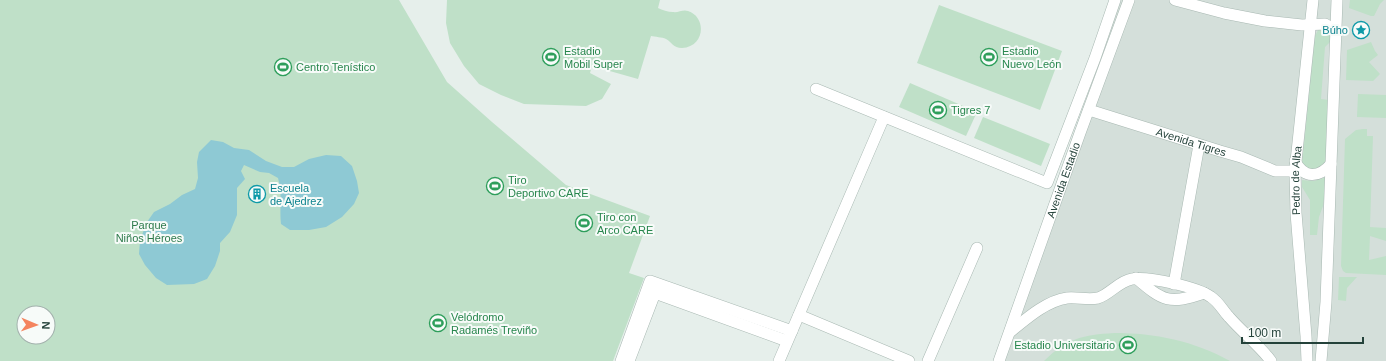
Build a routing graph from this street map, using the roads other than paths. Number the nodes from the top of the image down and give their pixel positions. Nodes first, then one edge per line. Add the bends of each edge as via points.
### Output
1 (1114, 0) edge
2 (1129, 0) edge
3 (1175, 0) edge
4 (1313, 0) edge
5 (1337, 0) edge
6 (1311, 25) junction
7 (1336, 30) junction
8 (816, 89) dead end
9 (1088, 110) junction
10 (884, 117) junction
11 (1199, 145) junction
12 (1331, 164) junction
13 (1295, 166) junction
14 (977, 248) dead end
15 (1136, 278) junction
16 (1174, 284) junction
17 (1204, 293) junction
18 (799, 315) junction
19 (1010, 332) junction
20 (789, 336) junction
21 (621, 361) edge
22 (630, 361) edge
23 (779, 361) edge
24 (909, 361) edge
25 (928, 361) edge
26 (999, 361) edge
27 (1272, 361) edge
28 (1307, 361) edge
29 (1321, 361) edge

1 - 10 street via 1095,58 1047,183
2 - 9 street, Avenida Estadio
3 - 6 street via 1244,17
4 - 6 street, Pedro de Alba
5 - 7 street
6 - 7 street via 1324,24
6 - 13 street, Pedro de Alba
7 - 12 street
8 - 10 street
9 - 11 street, Avenida Tigres
9 - 19 street, Avenida Estadio
10 - 18 street
11 - 13 street, Avenida Tigres via 1241,157 1275,171
11 - 16 street
12 - 13 street via 1316,174 1304,173
12 - 29 street via 1326,302
13 - 28 street, Pedro de Alba
14 - 25 street
15 - 16 street
15 - 17 street via 1154,293 1168,300 1186,299
15 - 19 street via 1099,297 1059,300 1028,317
16 - 17 street
17 - 27 street via 1215,300 1230,319
18 - 20 street
18 - 24 street
19 - 26 street, Avenida Estadio
20 - 21 street via 650,281
20 - 22 street via 655,293
20 - 23 street

